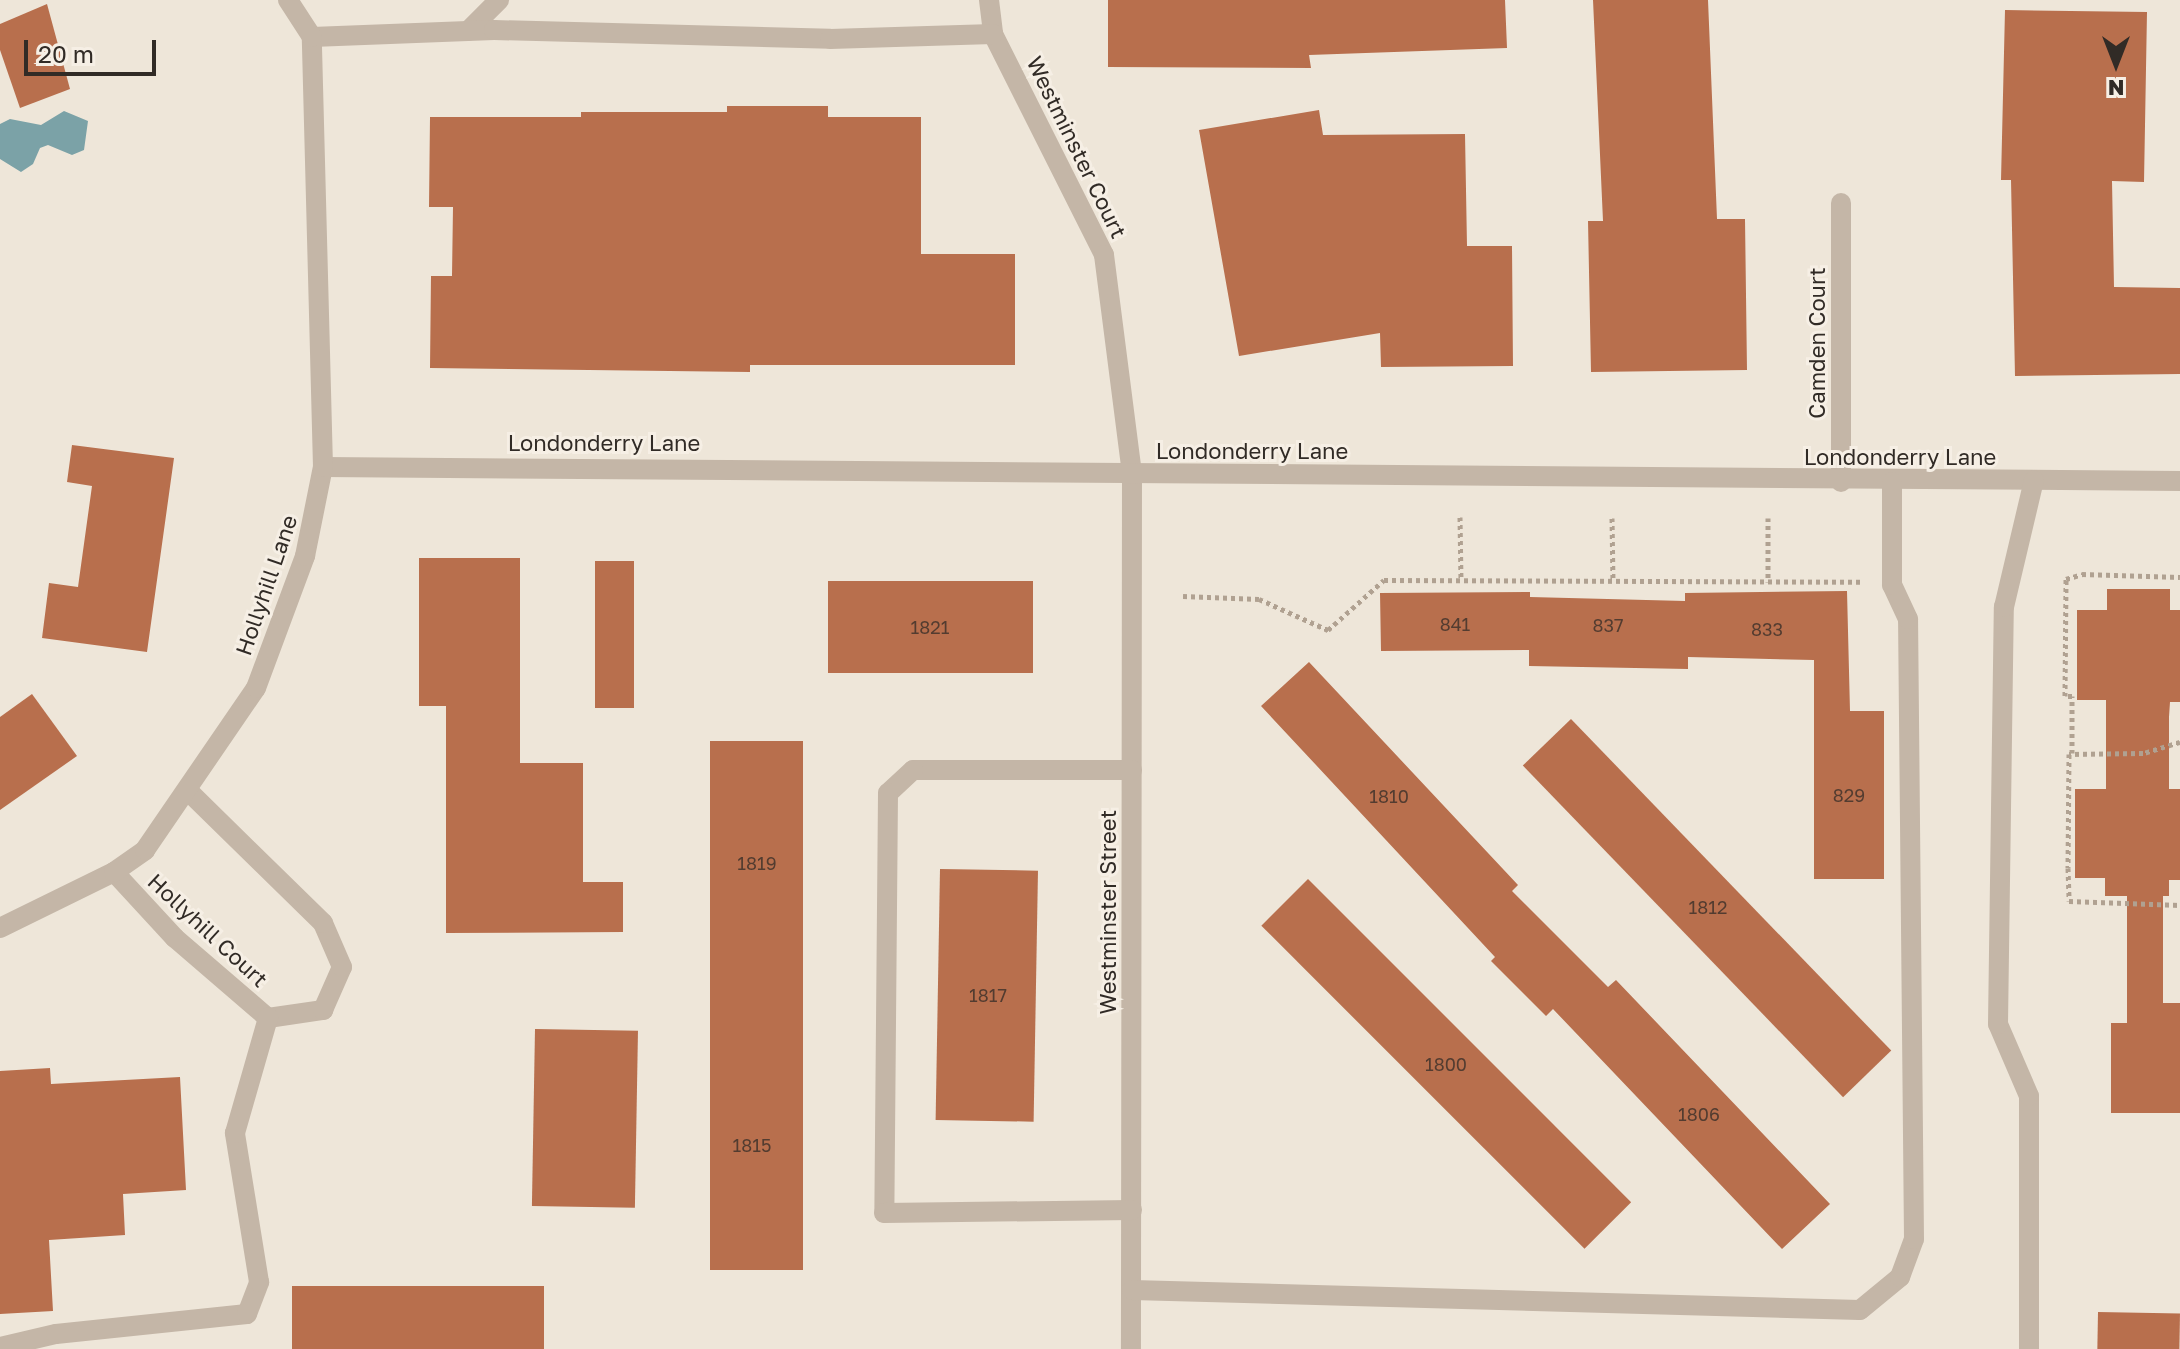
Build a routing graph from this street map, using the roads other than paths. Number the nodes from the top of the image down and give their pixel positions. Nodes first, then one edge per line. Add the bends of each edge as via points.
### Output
1 (288, 0) edge
2 (499, 0) edge
3 (989, 0) edge
4 (468, 31) junction
5 (993, 34) junction
6 (312, 37) junction
7 (1841, 203) dead end
8 (323, 467) junction
9 (1132, 475) junction
10 (2034, 480) junction
11 (2180, 481) edge
12 (1841, 482) junction
13 (1892, 482) junction
14 (1132, 770) junction
15 (188, 791) junction
16 (114, 872) junction
17 (0, 928) edge
18 (268, 1018) junction
19 (1132, 1210) junction
20 (1132, 1290) junction
21 (0, 1347) edge
22 (1131, 1349) edge
23 (2029, 1349) edge

1 - 6 street
2 - 4 street
3 - 5 street, Westminster Court
4 - 5 street via 830,39
4 - 6 street
5 - 9 street, Westminster Court via 1104,255
6 - 8 street, Hollyhill Lane
7 - 12 street, Camden Court
8 - 9 street, Londonderry Lane via 780,467
8 - 15 street, Hollyhill Lane via 305,556 256,688
9 - 12 street, Londonderry Lane
9 - 14 street, Westminster Street
10 - 11 street, Londonderry Lane
10 - 13 street, Londonderry Lane
10 - 23 street via 2004,607 1998,1024 2029,1096
12 - 13 street, Londonderry Lane
13 - 20 street via 1892,585 1908,619 1914,1207 1914,1239 1900,1277 1860,1310
14 - 19 street, Westminster Street
14 - 19 street via 913,770 888,793 884,1213
15 - 16 street, Hollyhill Lane via 145,850
15 - 18 street, Hollyhill Court via 323,923 342,967 323,1010
16 - 17 street, Hollyhill Lane
16 - 18 street, Hollyhill Court via 175,938
18 - 21 street via 235,1133 259,1282 247,1314 56,1334
19 - 20 street, Westminster Street
20 - 22 street, Westminster Street

